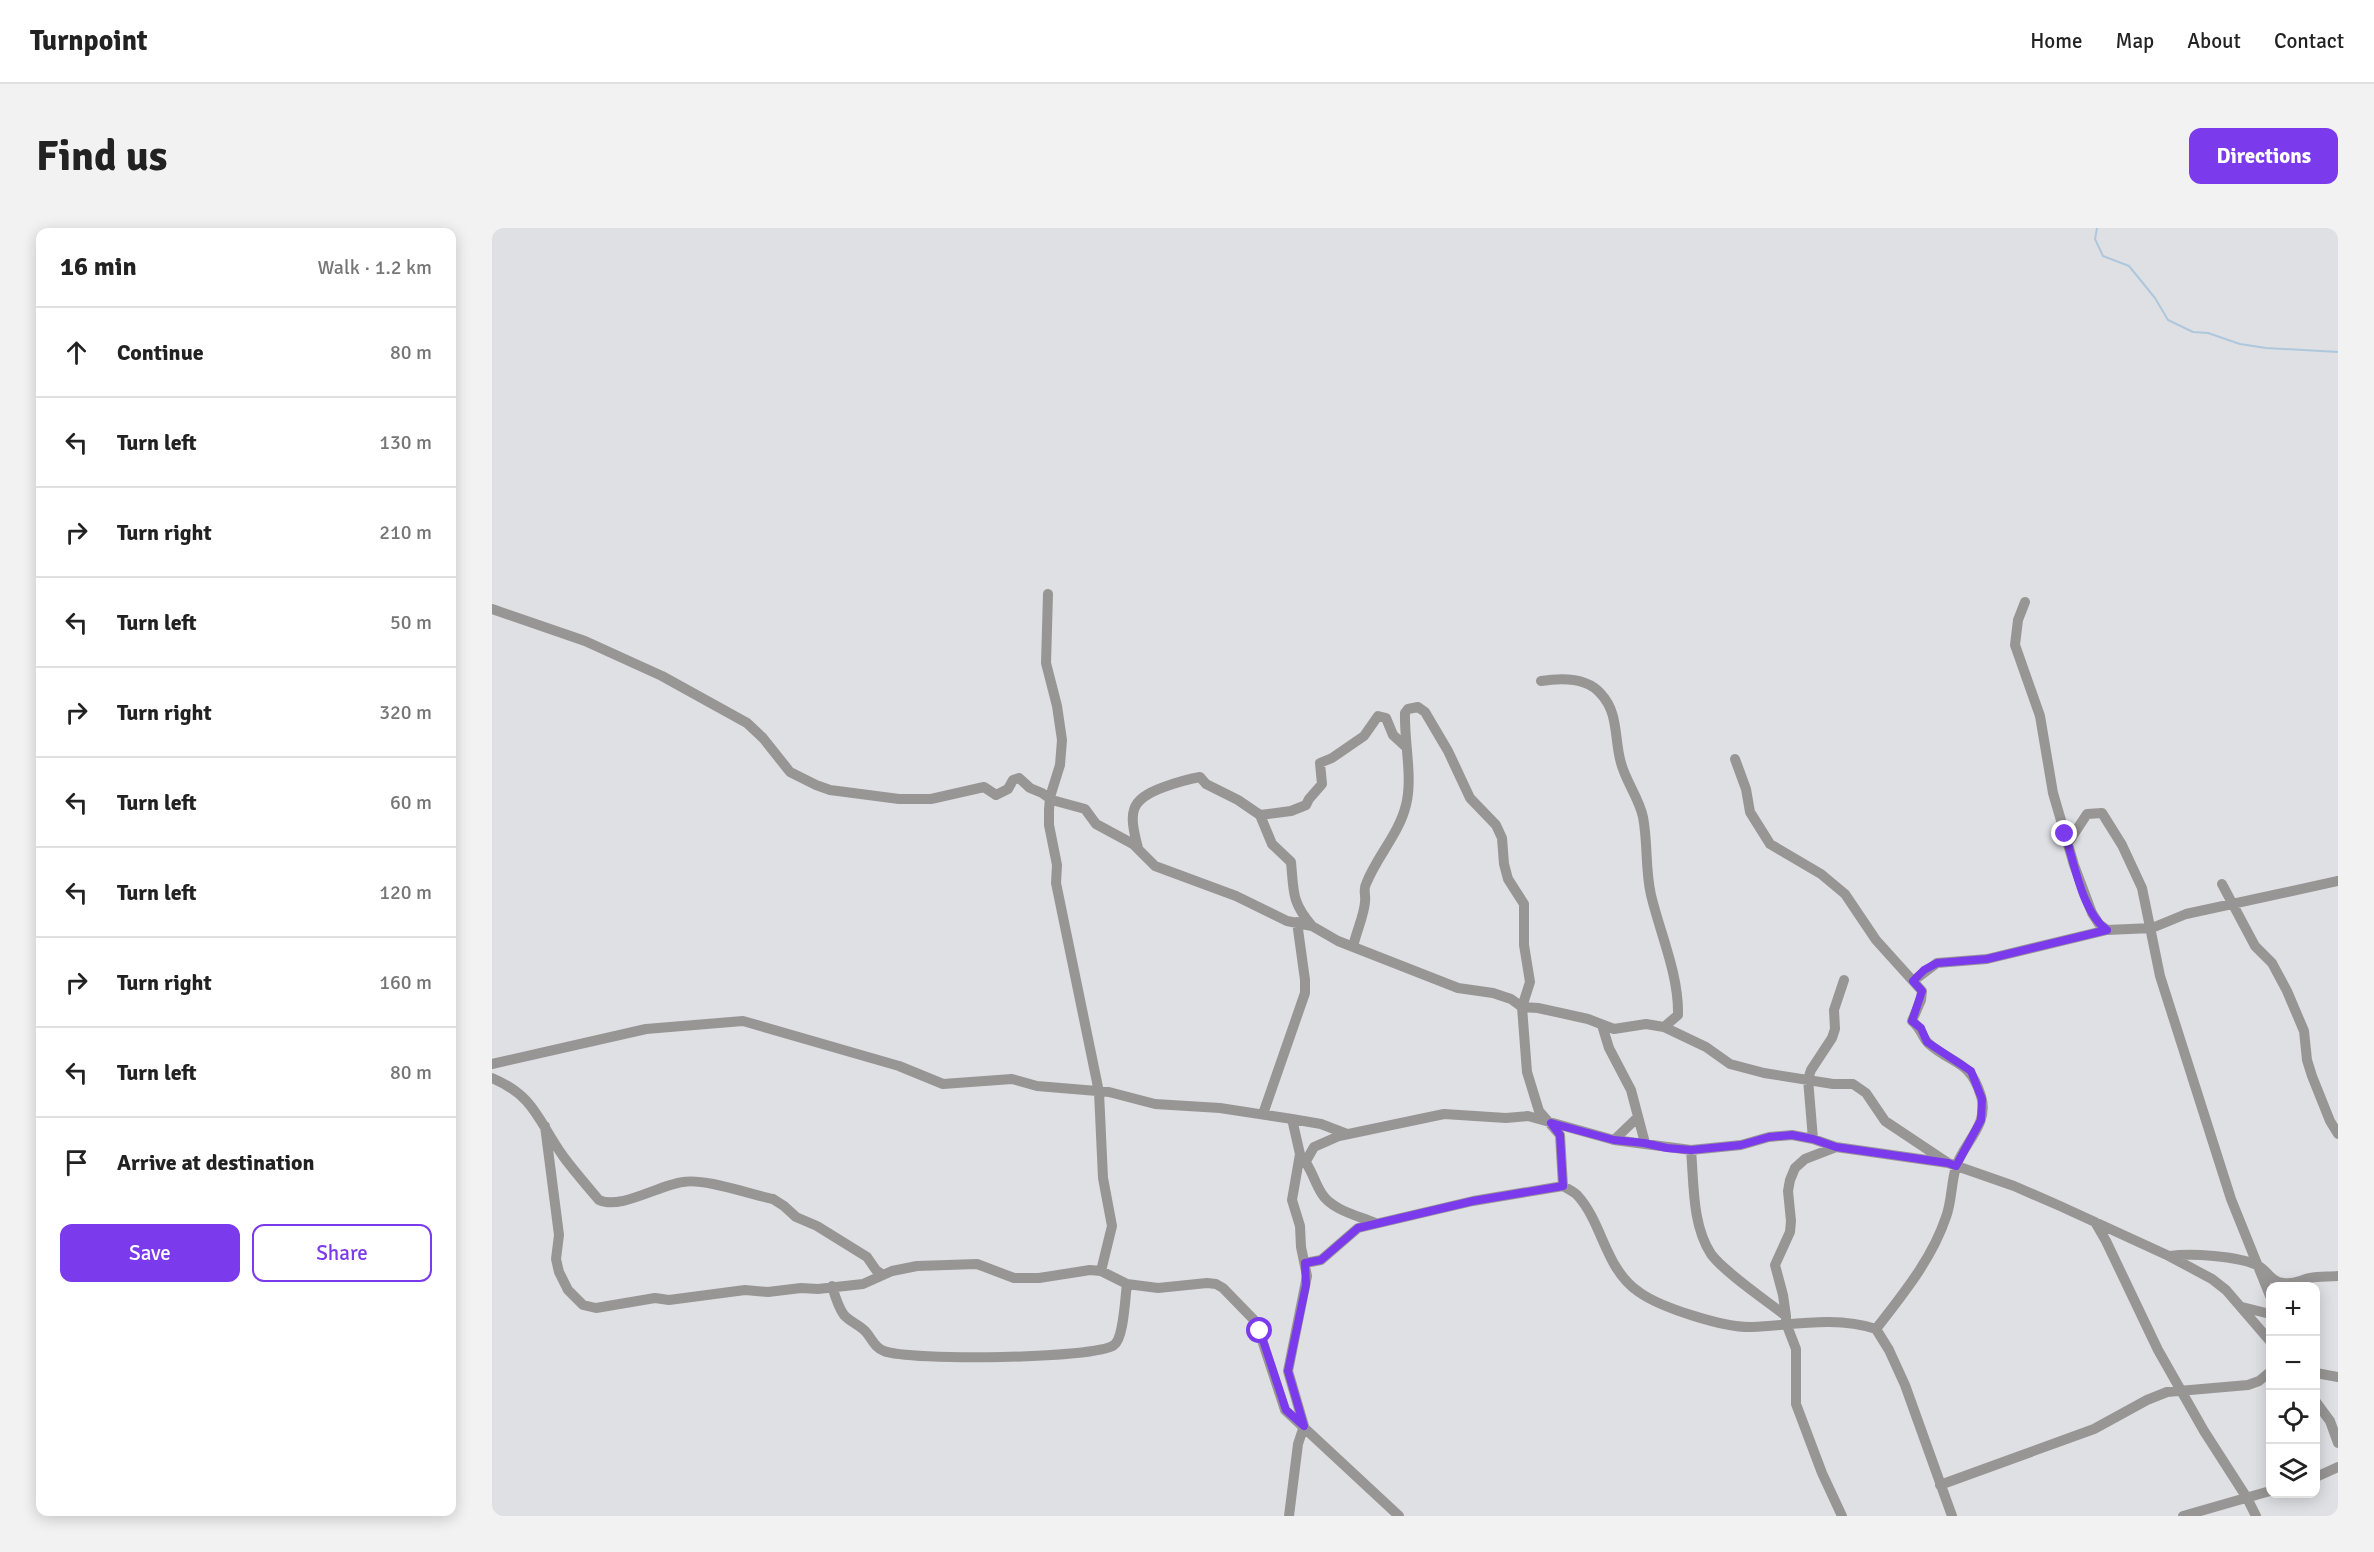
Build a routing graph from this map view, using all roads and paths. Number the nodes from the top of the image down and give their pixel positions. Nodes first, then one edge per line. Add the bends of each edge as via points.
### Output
1 (1048, 594) dead end
2 (2025, 602) dead end
3 (492, 609) edge
4 (1541, 681) dead end
5 (1405, 746) junction
6 (1735, 759) dead end
7 (1050, 797) junction
8 (1260, 815) junction
9 (2068, 843) junction
10 (1138, 848) junction
11 (2338, 881) edge
12 (2222, 884) dead end
13 (2231, 904) junction
14 (1297, 922) junction
15 (1312, 926) junction
16 (2152, 928) junction
17 (2107, 930) junction
18 (1353, 947) junction
19 (1844, 980) dead end
20 (1913, 981) junction
21 (1522, 1007) junction
22 (1602, 1025) junction
23 (1664, 1027) junction
24 (492, 1065) edge
25 (492, 1078) edge
26 (1808, 1080) junction
27 (1099, 1092) junction
28 (1263, 1114) junction
29 (1638, 1117) junction
30 (1292, 1119) junction
31 (1551, 1123) junction
32 (544, 1126) junction
33 (1348, 1134) junction
34 (2338, 1134) edge
35 (1813, 1139) junction
36 (1614, 1140) junction
37 (1644, 1143) junction
38 (1836, 1147) junction
39 (1691, 1150) junction
40 (1303, 1158) junction
41 (1952, 1164) junction
42 (1563, 1186) junction
43 (2095, 1221) junction
44 (1375, 1223) junction
45 (2169, 1256) junction
46 (1305, 1263) junction
47 (2258, 1266) junction
48 (1101, 1271) junction
49 (883, 1275) junction
50 (2338, 1276) edge
51 (1126, 1284) junction
52 (2266, 1284) edge
53 (832, 1286) junction
54 (2242, 1307) junction
55 (2266, 1313) edge
56 (1786, 1320) junction
57 (1876, 1329) junction
58 (2266, 1336) edge
59 (2320, 1374) edge
60 (2266, 1376) edge
61 (2338, 1377) edge
62 (2180, 1390) junction
63 (2320, 1407) edge
64 (1304, 1426) junction
65 (2338, 1443) edge
66 (2338, 1467) edge
67 (2320, 1475) edge
68 (1940, 1485) junction
69 (2266, 1492) edge
70 (2247, 1498) junction
71 (1289, 1516) edge
72 (1399, 1516) edge
73 (1842, 1516) edge
74 (1952, 1516) edge
75 (2183, 1516) edge
76 (2256, 1516) edge

1 - 7 street via 1046,663 1062,740 1060,765
2 - 9 street via 2015,645 2040,716 2053,793
3 - 7 street via 585,640 662,676 747,723 790,772 830,790 931,799 984,787 996,795 1019,778
4 - 23 street via 1568,679 1589,686 1599,691 1614,716 1621,763 1639,801 1650,892 1676,993 1678,1015
5 - 8 street via 1393,735 1386,718 1378,716 1364,736 1320,763 1322,784 1306,805
5 - 18 street via 1410,783 1406,804 1391,840 1364,886 1365,903
5 - 21 street via 1405,712 1418,707 1448,751 1470,798 1502,837 1508,879 1524,904 1524,945 1530,982
6 - 20 street via 1750,812 1770,844 1821,874 1845,894 1876,940
7 - 10 street via 1085,809 1096,824
7 - 27 street via 1056,883
8 - 10 street via 1200,777 1173,784 1145,794 1136,804 1132,821
8 - 15 street via 1272,844 1291,862 1291,884 1298,909
9 - 16 street via 2087,814 2104,815 2142,888
9 - 17 street via 2092,913
10 - 14 street via 1155,866
11 - 13 street
12 - 13 street
13 - 16 street via 2186,914
13 - 34 street via 2287,991 2304,1031 2312,1076
14 - 15 street
14 - 28 street via 1305,993
15 - 18 street
16 - 17 street
16 - 47 street via 2160,976 2231,1199
17 - 20 street via 1987,959 1937,963
18 - 21 street via 1458,988 1511,999
19 - 26 street via 1834,1010 1832,1038
20 - 41 street via 1922,991 1912,1021 1921,1028 1927,1042 1971,1071 1982,1099 1981,1120
21 - 22 street
21 - 31 street via 1524,1053 1531,1089 1539,1111
22 - 23 street via 1614,1029 1646,1024
22 - 29 street via 1631,1090
23 - 26 street via 1731,1064
24 - 27 street via 646,1029 743,1021 899,1066 943,1084 1012,1079 1037,1086
25 - 32 street via 516,1089
26 - 35 street
26 - 41 street via 1857,1086 1886,1121
27 - 28 street via 1155,1104 1188,1104
27 - 48 street via 1103,1178 1112,1226
28 - 30 street
29 - 36 street
29 - 37 street
30 - 33 street
30 - 40 street
31 - 33 street via 1528,1116 1444,1114
31 - 36 street
31 - 42 street via 1560,1135
32 - 49 street via 599,1200 616,1202 684,1182 700,1182 773,1199 796,1218 817,1226 867,1257
32 - 53 street via 559,1235 559,1272 568,1290 583,1305 596,1308 655,1298
33 - 40 street via 1322,1142
35 - 38 street
35 - 39 street via 1779,1135 1741,1145
36 - 37 street
37 - 39 street
38 - 41 street
38 - 56 street via 1805,1159 1790,1180 1790,1232 1775,1265
39 - 56 street via 1698,1218 1707,1246 1724,1267
40 - 44 street via 1324,1198
40 - 46 street via 1292,1200
41 - 43 street
41 - 57 street via 1947,1215 1939,1235 1919,1271
42 - 44 street
42 - 56 street via 1578,1196 1605,1250 1628,1285 1641,1294 1660,1304 1731,1326 1752,1327
43 - 45 street
43 - 62 street
44 - 46 street via 1358,1228 1321,1260
45 - 47 street via 2188,1253
45 - 54 street via 2212,1278
46 - 64 street via 1306,1285 1288,1371
47 - 50 street via 2282,1283
47 - 52 street
48 - 49 street via 1014,1278 977,1264 906,1267
48 - 51 street
49 - 53 street via 863,1284
51 - 53 street via 1119,1339 1111,1347 1092,1353 994,1357 898,1355 882,1351 845,1316
51 - 64 street via 1158,1288 1207,1283 1223,1288 1256,1322 1286,1410
54 - 55 street
54 - 58 street
56 - 57 street via 1840,1322
56 - 73 street via 1796,1349 1799,1414
57 - 68 street via 1905,1385
59 - 61 street
60 - 62 street via 2248,1385
62 - 68 street via 2147,1400 2094,1429
62 - 70 street
63 - 65 street
64 - 71 street
64 - 72 street
66 - 67 street
68 - 74 street
69 - 70 street
70 - 75 street
70 - 76 street

